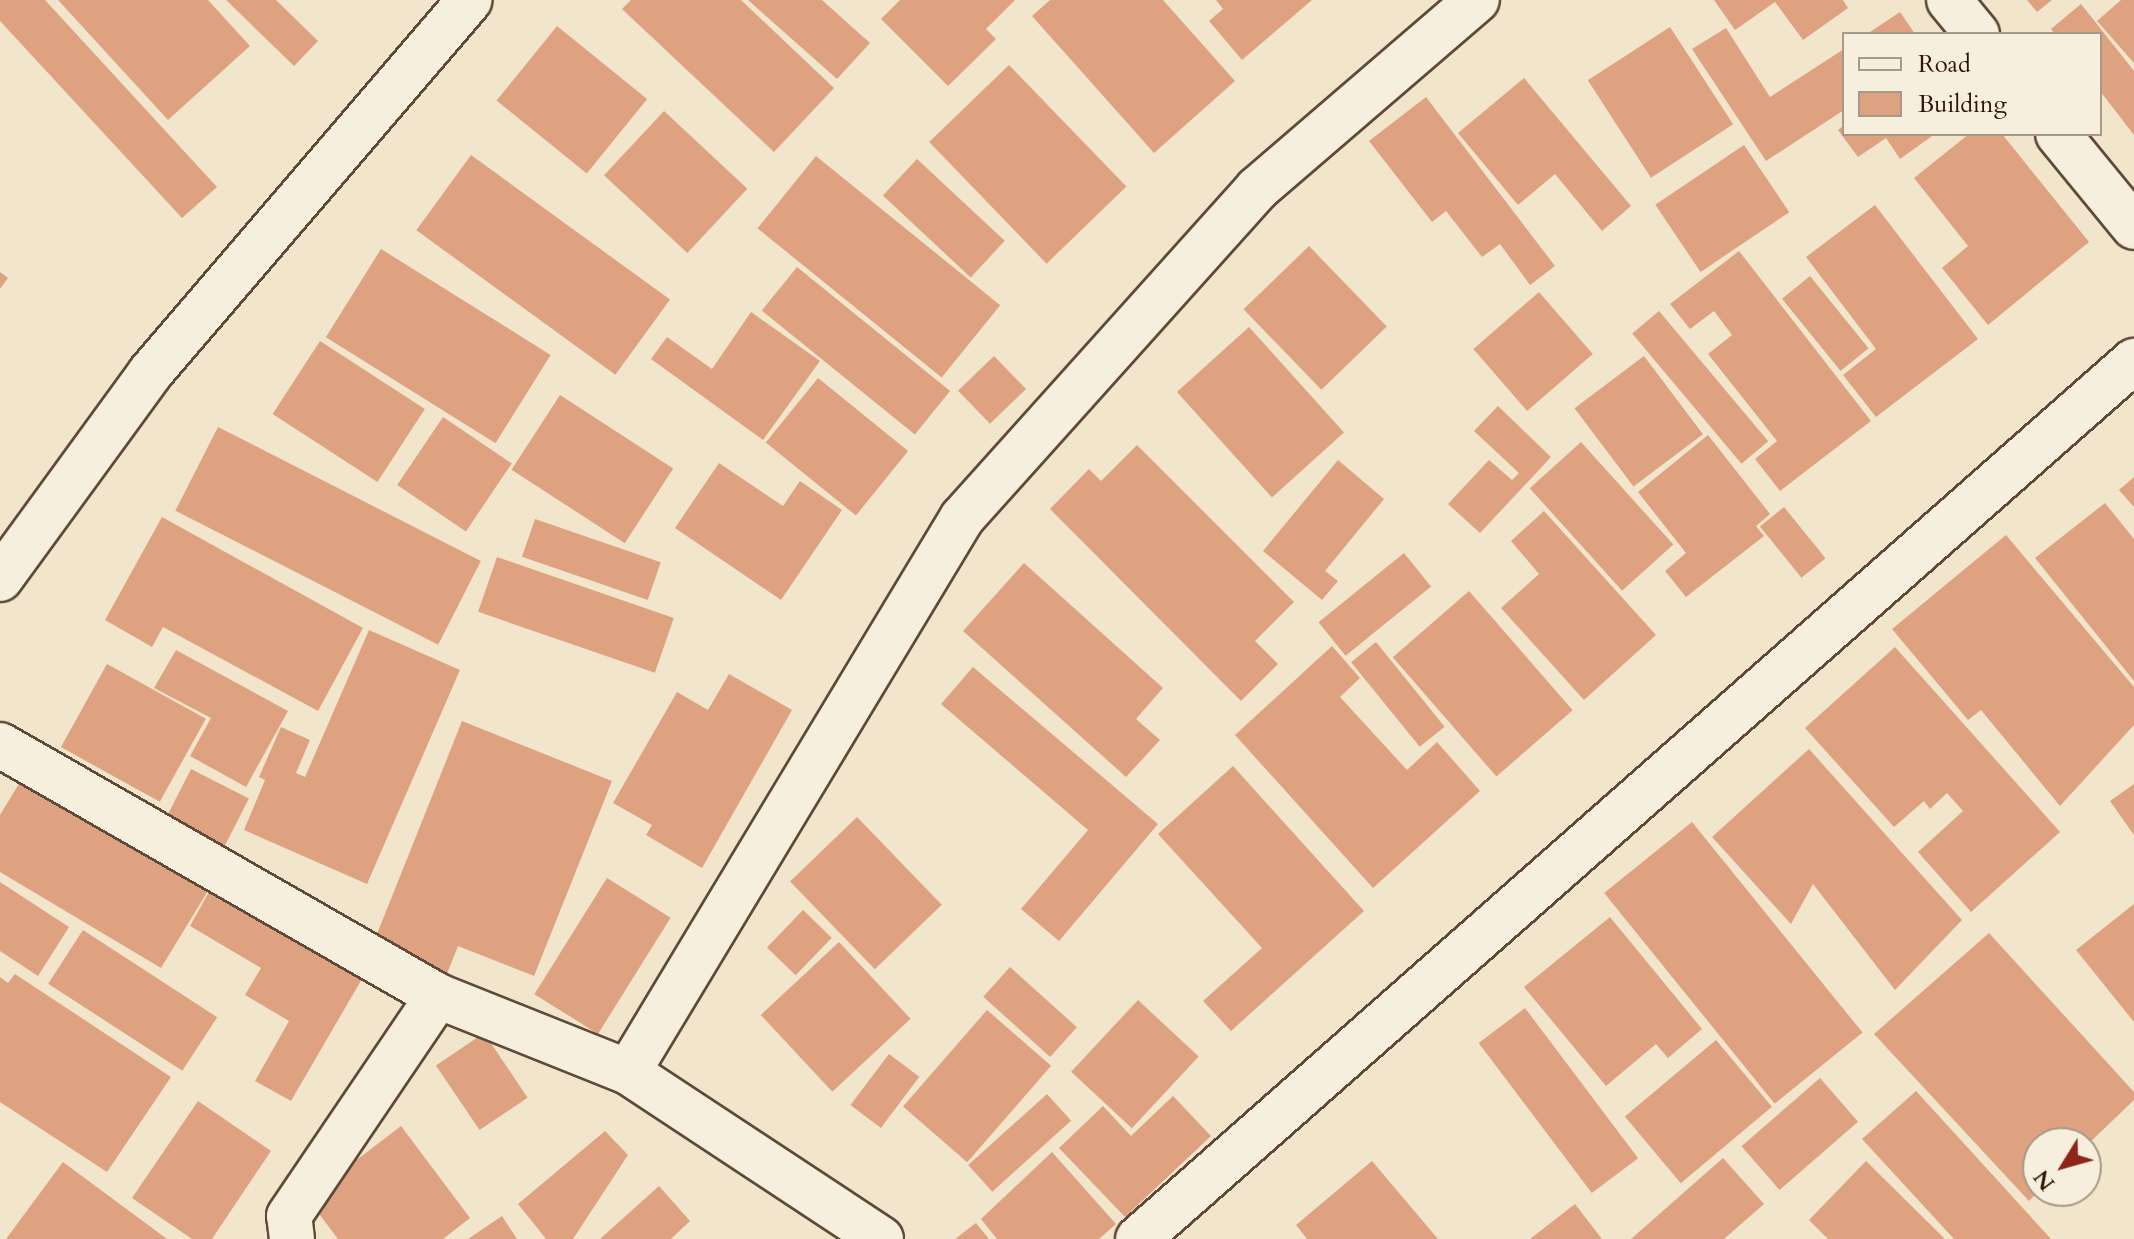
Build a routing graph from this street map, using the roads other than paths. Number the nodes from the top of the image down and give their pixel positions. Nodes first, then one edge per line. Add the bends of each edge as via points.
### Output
1 (470, 0) edge
2 (1477, 0) edge
3 (1949, 0) edge
4 (1975, 32) edge
5 (2060, 136) edge
6 (2134, 227) edge
7 (2134, 361) edge
8 (0, 579) edge
9 (0, 745) edge
10 (438, 996) junction
11 (628, 1072) junction
12 (292, 1239) edge
13 (881, 1239) edge
14 (1138, 1239) edge

1 - 8 street via 150,373
2 - 11 street via 1257,189 962,518
3 - 4 street
5 - 6 street
7 - 14 street
9 - 10 street
10 - 11 street
10 - 12 street via 289,1216
11 - 13 street

